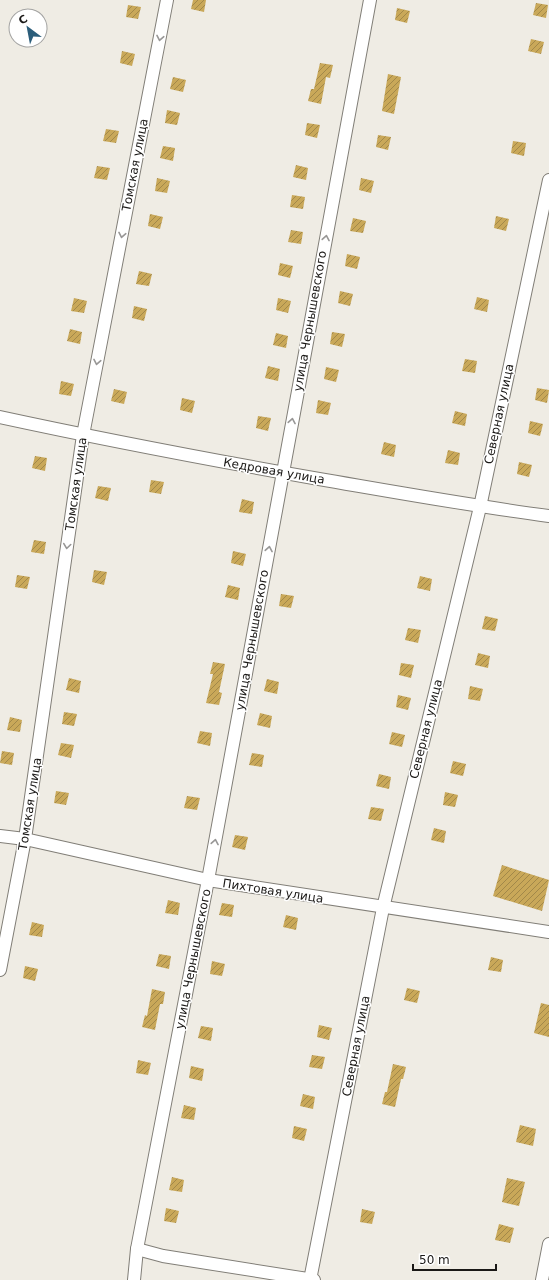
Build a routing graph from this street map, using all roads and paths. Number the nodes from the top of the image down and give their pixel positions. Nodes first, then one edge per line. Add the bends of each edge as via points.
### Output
1 (167, 0) edge
2 (370, 0) edge
3 (549, 180) edge
4 (0, 417) edge
5 (83, 435) junction
6 (283, 472) junction
7 (480, 507) junction
8 (549, 516) edge
9 (0, 836) edge
10 (25, 839) junction
11 (208, 880) junction
12 (383, 908) junction
13 (549, 932) edge
14 (0, 970) edge
15 (549, 1244) edge
16 (137, 1249) junction
17 (134, 1280) edge
18 (312, 1280) edge
19 (542, 1280) edge

1 -> 5 street, Томская улица
6 -> 2 street, улица Чернышевского
3 - 7 street, Северная улица
4 - 5 street, Кедровая улица
5 - 6 street, Кедровая улица
5 -> 10 street, Томская улица
6 - 7 street, Кедровая улица
11 -> 6 street, улица Чернышевского
7 - 8 street, Кедровая улица
7 - 12 street, Северная улица
9 - 10 street, Пихтовая улица
10 - 11 street, Пихтовая улица
10 - 14 street, Томская улица
11 - 12 street, Пихтовая улица
11 - 16 street, улица Чернышевского
12 - 13 street, Пихтовая улица
12 - 18 street, Северная улица
15 - 19 street
16 - 17 street, улица Чернышевского
16 - 18 street via 163,1256

